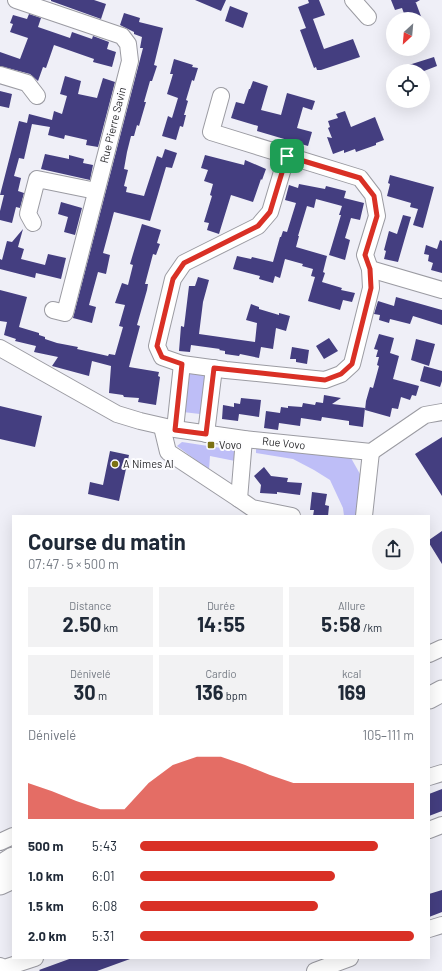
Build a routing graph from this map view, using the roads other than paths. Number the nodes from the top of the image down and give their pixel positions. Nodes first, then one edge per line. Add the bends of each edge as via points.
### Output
1 (16, 0) edge
2 (353, 0) edge
3 (368, 17) dead end
4 (0, 75) edge
5 (37, 96) dead end
6 (221, 96) dead end
7 (287, 156) junction
8 (96, 191) junction
9 (33, 223) dead end
10 (370, 269) junction
11 (442, 290) edge
12 (53, 310) dead end
13 (0, 348) edge
14 (182, 364) junction
15 (220, 369) junction
16 (442, 412) edge
17 (168, 428) junction
18 (206, 434) junction
19 (244, 439) junction
20 (371, 452) junction
21 (239, 499) junction
22 (287, 515) edge
23 (364, 515) edge
24 (442, 648) edge
25 (430, 654) edge
26 (442, 678) edge
27 (430, 684) edge
28 (442, 691) edge
29 (430, 697) edge
30 (442, 773) edge
31 (430, 777) edge
32 (442, 825) edge
33 (430, 830) edge
34 (12, 836) edge
35 (0, 842) edge
36 (12, 859) edge
37 (12, 864) edge
38 (0, 866) edge
39 (0, 870) edge
40 (12, 878) edge
41 (0, 884) edge
42 (442, 925) edge
43 (430, 930) edge
44 (32, 959) edge
45 (355, 959) edge
46 (0, 966) edge
47 (315, 971) edge

1 - 8 street, Rue Pierre Savin via 122,36 128,44 130,61
2 - 3 street
4 - 5 street via 27,83
6 - 7 street via 210,132
7 - 10 street via 360,178 374,196 377,216 365,255
7 - 14 street via 270,212 258,226 184,263 173,279 157,346 162,357
8 - 9 street via 37,179 28,214
8 - 12 street, Rue Pierre Savin via 65,313
10 - 11 street
10 - 15 street via 371,288 352,364 341,374 325,380
13 - 17 street, Rue Vovo via 117,414
14 - 15 street
14 - 17 street
15 - 18 street
16 - 20 street via 425,415
17 - 18 street, Rue Vovo
17 - 21 street via 168,452
18 - 19 street, Rue Vovo
19 - 20 street, Rue Vovo
19 - 21 street
20 - 23 street
21 - 22 street via 252,508
24 - 25 street
26 - 27 main road
28 - 29 main road
30 - 31 street
32 - 33 street
34 - 35 street
36 - 38 main road
37 - 39 main road
40 - 41 main road
42 - 43 street
44 - 46 street via 4,968
45 - 47 street

